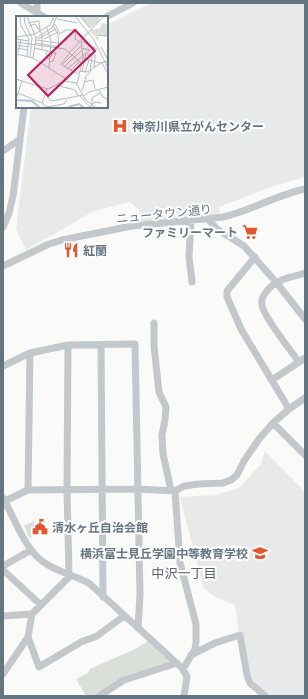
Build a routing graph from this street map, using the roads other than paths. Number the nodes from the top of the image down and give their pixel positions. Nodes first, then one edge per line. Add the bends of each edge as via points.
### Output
1 (21, 3) edge
2 (37, 3) edge
3 (133, 3) edge
4 (40, 15) edge
5 (108, 16) edge
6 (24, 108) edge
7 (20, 139) junction
8 (3, 151) edge
9 (305, 189) edge
10 (208, 219) junction
11 (191, 220) junction
12 (3, 227) edge
13 (254, 257) junction
14 (3, 266) edge
15 (305, 273) edge
16 (192, 282) dead end
17 (276, 282) junction
18 (305, 318) edge
19 (154, 323) dead end
20 (68, 345) junction
21 (101, 345) junction
22 (30, 353) junction
23 (302, 360) edge
24 (3, 366) edge
25 (272, 380) junction
26 (305, 398) edge
27 (289, 409) junction
28 (273, 423) junction
29 (302, 447) edge
30 (305, 455) edge
31 (67, 489) junction
32 (138, 489) junction
33 (28, 490) junction
34 (103, 490) junction
35 (173, 490) junction
36 (4, 500) edge
37 (31, 550) junction
38 (3, 566) edge
39 (3, 570) edge
40 (69, 574) junction
41 (103, 596) junction
42 (41, 605) junction
43 (32, 614) junction
44 (3, 616) edge
45 (124, 616) junction
46 (138, 628) junction
47 (28, 637) junction
48 (191, 655) junction
49 (180, 666) junction
50 (3, 674) edge
51 (99, 696) edge
52 (184, 696) edge
53 (265, 696) edge

1 - 4 street
2 - 4 street
3 - 5 street
6 - 7 street
7 - 8 street
7 - 12 street via 13,196
9 - 10 street, ニュータウン通り via 285,194 236,214
10 - 11 street, ニュータウン通り
10 - 13 street via 244,246
11 - 14 street, ニュータウン通り via 132,226 62,240
11 - 16 street via 189,257
13 - 17 street
13 - 25 street via 227,291 227,297 241,328
15 - 17 street
17 - 18 street
17 - 23 street via 264,294 262,307
19 - 35 street via 159,392 166,407 162,435 163,454
20 - 21 street
20 - 22 street
20 - 31 street
21 - 32 street via 135,344
21 - 34 street
22 - 24 street
22 - 33 street
23 - 25 street
25 - 27 street
26 - 27 street
27 - 28 street
28 - 29 street
28 - 35 street via 231,480 184,486
29 - 30 street
31 - 33 street
31 - 34 street
31 - 40 street
32 - 34 street
32 - 35 street
32 - 46 street
33 - 36 street
34 - 41 street
35 - 48 street via 180,563 196,624 196,642
36 - 37 street
37 - 38 street
37 - 40 street via 42,562
39 - 42 street
40 - 41 street via 90,584
40 - 42 street via 69,577
41 - 45 street
42 - 43 street
43 - 44 street
43 - 47 street
45 - 46 street
45 - 47 street via 97,636 81,642 40,667
46 - 49 street
47 - 50 street
48 - 49 street
48 - 53 street via 240,634 250,683
49 - 51 street via 124,680
49 - 52 street via 187,676

